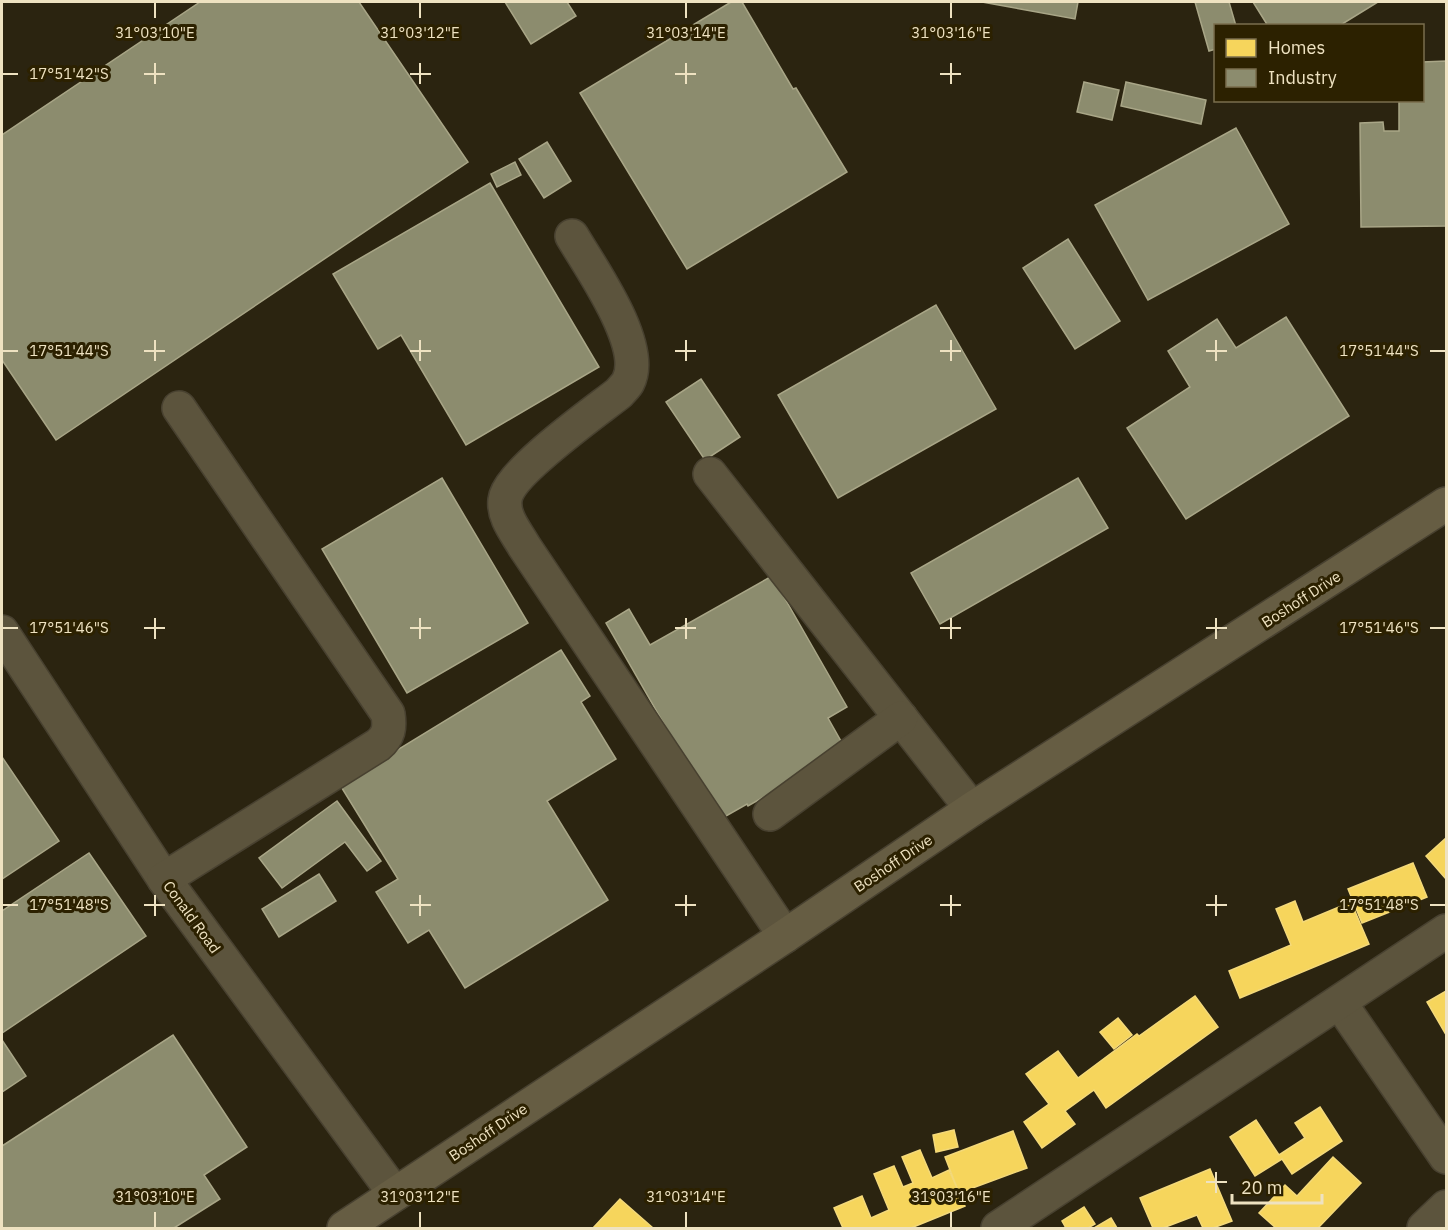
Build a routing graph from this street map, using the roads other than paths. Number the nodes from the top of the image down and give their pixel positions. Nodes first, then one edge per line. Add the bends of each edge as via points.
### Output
1 (572, 236) dead end
2 (179, 408) dead end
3 (710, 474) dead end
4 (1446, 504) edge
5 (2, 632) edge
6 (901, 718) junction
7 (972, 809) junction
8 (770, 814) dead end
9 (164, 879) junction
10 (1446, 931) edge
11 (785, 936) junction
12 (1340, 1003) junction
13 (1446, 1156) edge
14 (395, 1194) junction
15 (1446, 1208) edge
16 (344, 1228) edge
17 (998, 1228) edge
18 (1424, 1228) edge

1 - 11 street via 624,325 632,365 629,381 526,468 511,484 505,512
2 - 9 street via 388,714 390,726 387,738 378,745
3 - 6 street
4 - 7 main road, Boshoff Drive
5 - 9 street, Conald Road
6 - 7 street
6 - 8 street
7 - 11 main road, Boshoff Drive
9 - 14 street, Conald Road
10 - 12 street
11 - 14 main road, Boshoff Drive
12 - 13 street
12 - 17 street
14 - 16 main road, Boshoff Drive
15 - 18 street

